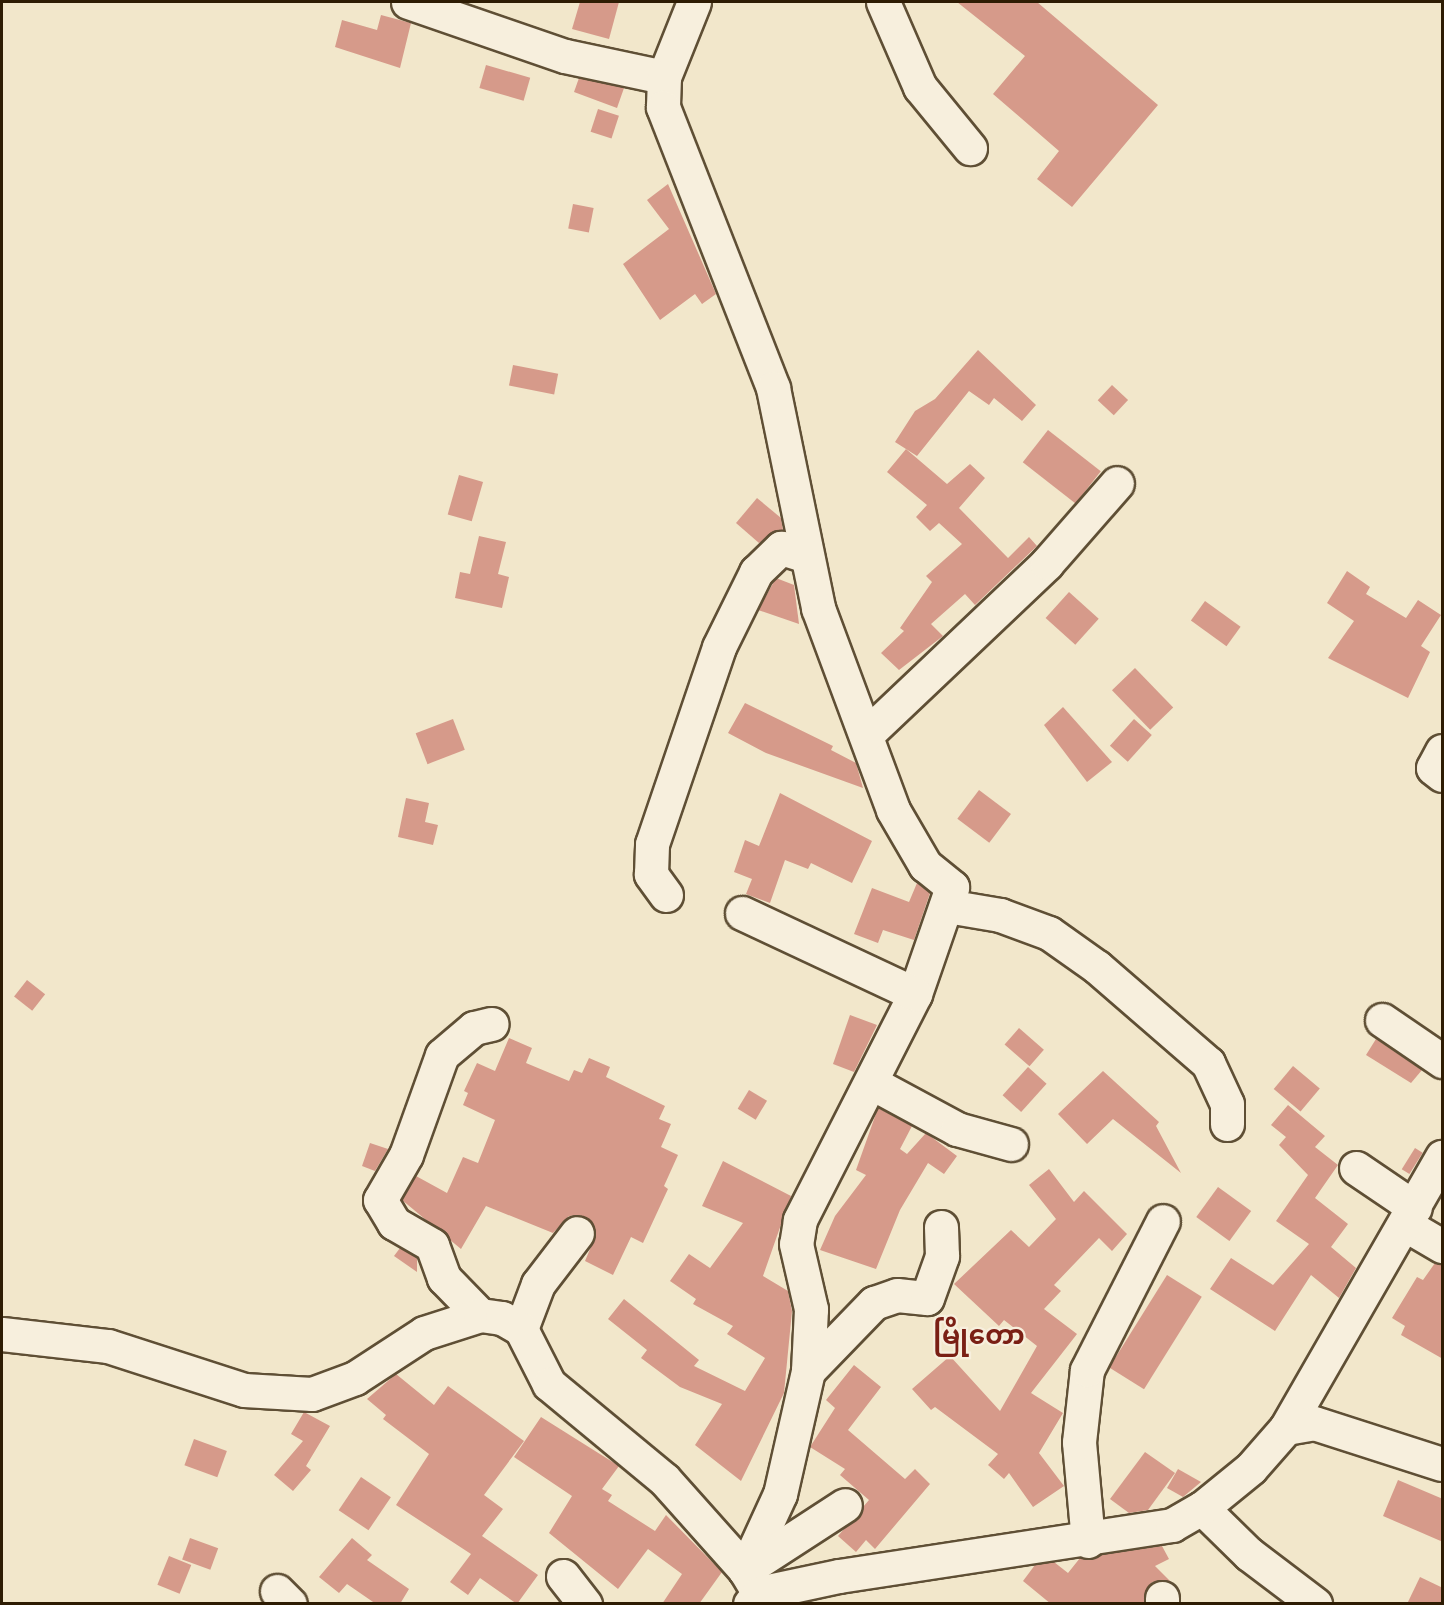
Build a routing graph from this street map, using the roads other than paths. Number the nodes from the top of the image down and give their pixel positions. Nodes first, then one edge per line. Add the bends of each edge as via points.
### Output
1 (408, 2) edge
2 (694, 2) edge
3 (883, 2) edge
4 (664, 77) junction
5 (970, 148) dead end
6 (1117, 483) dead end
7 (807, 556) junction
8 (866, 735) junction
9 (1443, 751) edge
10 (1443, 775) edge
11 (666, 895) dead end
12 (947, 906) junction
13 (742, 913) dead end
14 (915, 994) junction
15 (1382, 1020) dead end
16 (492, 1024) dead end
17 (1443, 1061) edge
18 (872, 1083) junction
19 (1227, 1124) dead end
20 (1011, 1144) dead end
21 (1443, 1157) edge
22 (1356, 1168) dead end
23 (1411, 1217) junction
24 (1163, 1221) dead end
25 (941, 1227) dead end
26 (577, 1233) dead end
27 (1443, 1246) edge
28 (480, 1315) junction
29 (521, 1329) junction
30 (2, 1334) edge
31 (808, 1371) junction
32 (1286, 1428) junction
33 (1443, 1464) edge
34 (845, 1505) dead end
35 (1202, 1508) junction
36 (1088, 1541) junction
37 (563, 1576) dead end
38 (752, 1589) edge
39 (804, 1594) edge
40 (585, 1604) edge
41 (1315, 1604) edge

1 - 4 street via 565,56
2 - 4 street
3 - 5 street via 920,87
4 - 7 street via 663,107 675,147 773,388
6 - 8 street via 1047,563
7 - 8 street via 818,609
7 - 11 street via 781,548 756,572 719,647 652,844 651,874
8 - 12 street via 908,840 925,865 952,887
9 - 10 street via 1433,768
12 - 14 street
12 - 19 street via 1000,915 1049,933 1097,967 1208,1063 1227,1104
13 - 14 street
14 - 18 street
15 - 17 street
16 - 28 street via 474,1028 442,1055 406,1155 380,1200 394,1223 432,1245 444,1278
18 - 20 street via 957,1129
18 - 31 street via 800,1220 796,1244 811,1310
21 - 23 street
22 - 23 street
23 - 27 street
23 - 32 street
24 - 36 street via 1087,1370 1079,1443
25 - 31 street via 942,1256 927,1298 897,1295 874,1303
26 - 29 street via 538,1284
28 - 29 street
28 - 30 street via 411,1338 355,1378 312,1394 244,1390 108,1346
29 - 38 street via 549,1384 664,1479
31 - 38 street via 780,1494
32 - 33 street via 1314,1423
32 - 35 street via 1251,1468
34 - 38 street
35 - 36 street via 1172,1525
35 - 41 street via 1249,1554
36 - 39 street
37 - 40 street
38 - 39 street

